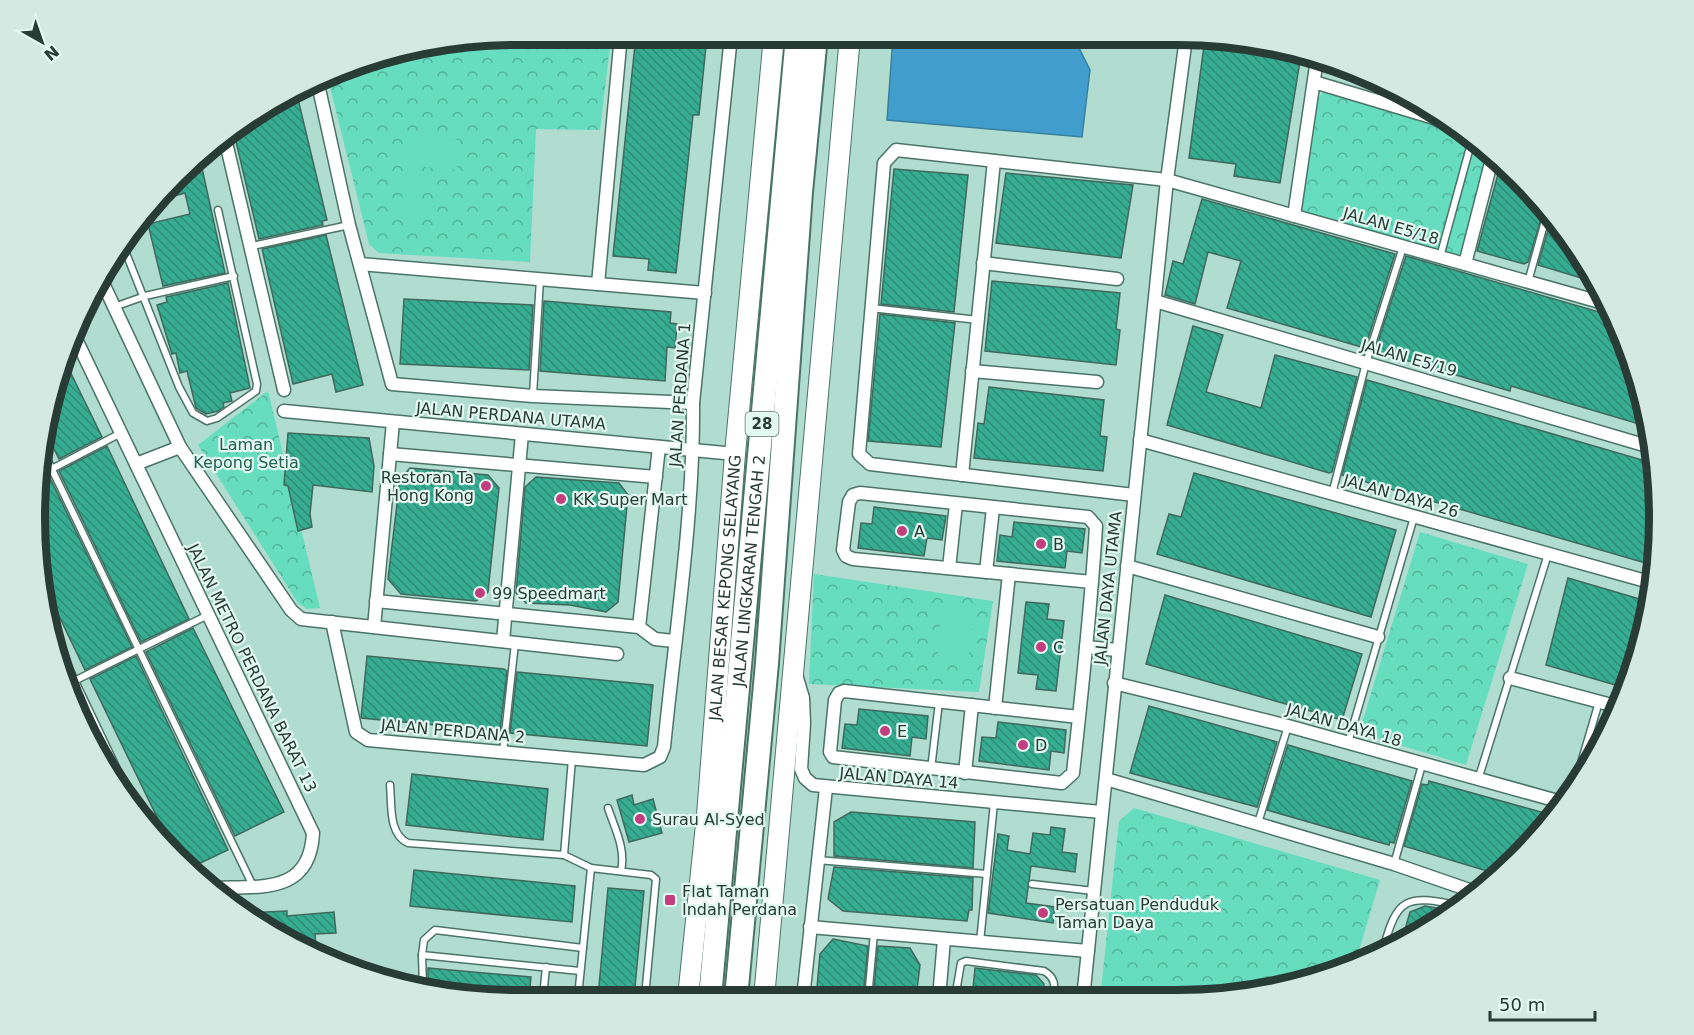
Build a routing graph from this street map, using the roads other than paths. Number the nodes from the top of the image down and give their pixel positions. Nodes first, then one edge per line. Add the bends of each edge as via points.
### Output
1 (620, 45) edge
2 (730, 45) edge
3 (773, 45) edge
4 (797, 45) edge
5 (815, 45) edge
6 (849, 45) edge
7 (1185, 45) edge
8 (1316, 66) edge
9 (1314, 82) junction
10 (319, 89) edge
11 (1423, 115) edge
12 (227, 145) edge
13 (1470, 148) edge
14 (994, 161) junction
15 (1491, 164) edge
16 (1167, 180) junction
17 (792, 190) junction
18 (218, 210) dead end
19 (1294, 216) junction
20 (1545, 222) edge
21 (349, 225) junction
22 (252, 246) junction
23 (1403, 246) junction
24 (126, 253) edge
25 (1440, 257) junction
26 (984, 263) junction
27 (360, 264) junction
28 (1465, 264) junction
29 (234, 276) junction
30 (540, 279) junction
31 (1118, 279) dead end
32 (1528, 282) junction
33 (598, 284) junction
34 (105, 287) edge
35 (705, 293) junction
36 (145, 296) junction
37 (1155, 301) junction
38 (1596, 301) edge
39 (114, 307) junction
40 (871, 308) junction
41 (978, 320) junction
42 (78, 344) edge
43 (1366, 363) junction
44 (972, 371) junction
45 (1097, 382) dead end
46 (284, 390) dead end
47 (533, 396) junction
48 (693, 403) junction
49 (284, 411) dead end
50 (393, 422) junction
51 (121, 433) junction
52 (522, 434) junction
53 (1140, 440) junction
54 (1643, 445) edge
55 (180, 447) junction
56 (659, 447) junction
57 (693, 450) junction
58 (390, 454) junction
59 (735, 454) junction
60 (48, 461) edge
61 (136, 464) junction
62 (519, 466) junction
63 (52, 469) junction
64 (48, 471) edge
65 (962, 475) junction
66 (656, 477) junction
67 (1332, 494) junction
68 (1134, 495) junction
69 (956, 504) junction
70 (993, 508) junction
71 (1414, 517) junction
72 (1548, 554) junction
73 (1127, 566) junction
74 (950, 568) junction
75 (986, 572) junction
76 (1010, 574) junction
77 (1645, 581) edge
78 (1092, 582) junction
79 (376, 601) junction
80 (208, 614) junction
81 (506, 614) junction
82 (332, 622) junction
83 (374, 627) junction
84 (639, 627) junction
85 (1378, 637) junction
86 (675, 641) junction
87 (509, 642) junction
88 (1086, 646) junction
89 (139, 649) junction
90 (1118, 650) junction
91 (617, 654) dead end
92 (795, 671) junction
93 (1510, 678) junction
94 (75, 681) edge
95 (1114, 683) junction
96 (939, 701) junction
97 (1599, 702) junction
98 (972, 705) junction
99 (1610, 705) edge
100 (995, 708) junction
101 (1079, 717) junction
102 (1288, 726) junction
103 (1348, 743) junction
104 (503, 752) junction
105 (660, 757) joint
106 (572, 759) junction
107 (1582, 761) edge
108 (1422, 765) junction
109 (931, 769) junction
110 (965, 773) junction
111 (1106, 779) junction
112 (1478, 781) junction
113 (390, 785) dead end
114 (826, 788) junction
115 (1554, 800) edge
116 (994, 803) junction
117 (608, 808) dead end
118 (1101, 812) junction
119 (1258, 823) junction
120 (564, 855) junction
121 (816, 860) junction
122 (1394, 864) junction
123 (591, 868) junction
124 (621, 871) junction
125 (987, 874) junction
126 (1032, 884) dead end
127 (253, 886) junction
128 (224, 887) edge
129 (1467, 889) edge
130 (1094, 891) junction
131 (1448, 903) edge
132 (810, 927) junction
133 (874, 932) junction
134 (944, 939) junction
135 (1385, 941) edge
136 (980, 942) junction
137 (583, 948) junction
138 (1088, 951) junction
139 (422, 955) junction
140 (546, 967) junction
141 (580, 971) junction
142 (423, 980) edge
143 (544, 990) edge
144 (579, 990) edge
145 (646, 990) edge
146 (689, 990) edge
147 (711, 990) edge
148 (737, 990) edge
149 (765, 990) edge
150 (804, 990) edge
151 (869, 990) edge
152 (940, 990) edge
153 (956, 990) edge
154 (1054, 990) edge
155 (1084, 990) edge

1 - 33 street
2 - 35 street, JALAN PERDANA 1
3 - 59 main road, JALAN BESAR KEPONG SELAYANG
4 - 17 highway, JALAN LINGKARAN TENGAH 2 / 28
5 - 17 highway, JALAN LINGKARAN TENGAH 2 / 28
6 - 92 main road
7 - 16 street, JALAN DAYA UTAMA
8 - 9 street
9 - 11 street
9 - 19 street
10 - 21 street
12 - 22 street
13 - 25 lane
14 - 16 street, JALAN E5/18
14 - 26 street
14 - 40 street, JALAN E5/18 via 896,150 884,163
15 - 28 street
16 - 19 street, JALAN E5/18
16 - 37 street, JALAN DAYA UTAMA
17 - 147 highway, JALAN LINGKARAN TENGAH 2 / 28 via 741,658
17 - 148 highway, JALAN LINGKARAN TENGAH 2 / 28 via 767,663
18 - 29 lane
19 - 23 street, JALAN E5/18
20 - 32 lane
21 - 22 lane
21 - 27 street
22 - 46 street
23 - 25 street, JALAN E5/18
23 - 43 lane
24 - 36 lane
25 - 28 street, JALAN E5/18
26 - 31 street
26 - 41 street
27 - 30 street
27 - 47 street via 392,384
28 - 32 street, JALAN E5/18
29 - 36 lane
29 - 36 lane via 256,391 207,421 193,413 184,396
30 - 33 street
30 - 47 lane
32 - 38 street, JALAN E5/18
33 - 35 street
34 - 39 street
35 - 48 street, JALAN PERDANA 1
36 - 39 lane
37 - 43 street, JALAN E5/19
37 - 53 street, JALAN DAYA UTAMA
39 - 55 street
40 - 41 lane
40 - 65 street via 859,454 870,464
41 - 44 street
42 - 51 street, JALAN METRO PERDANA BARAT 13
43 - 54 street, JALAN E5/19
43 - 67 lane
44 - 45 street
44 - 65 street
47 - 48 street
48 - 57 street, JALAN PERDANA 1
49 - 50 street, JALAN PERDANA UTAMA
50 - 52 street, JALAN PERDANA UTAMA
50 - 58 street
51 - 61 street, JALAN METRO PERDANA BARAT 13
51 - 63 lane
52 - 56 street, JALAN PERDANA UTAMA
52 - 62 street
53 - 67 street, JALAN DAYA 26
53 - 68 street, JALAN DAYA UTAMA
55 - 61 street
55 - 82 street via 291,610 301,619
56 - 57 street, JALAN PERDANA UTAMA
56 - 66 street
57 - 59 street, JALAN PERDANA UTAMA
57 - 86 street, JALAN PERDANA 1
58 - 62 street
58 - 79 street
59 - 146 main road, JALAN BESAR KEPONG SELAYANG via 707,815
60 - 63 lane
61 - 80 street, JALAN METRO PERDANA BARAT 13
62 - 66 street
62 - 81 street
63 - 64 lane
63 - 89 lane
65 - 68 street
66 - 84 street
67 - 71 street, JALAN DAYA 26
68 - 73 street, JALAN DAYA UTAMA
69 - 70 street
69 - 74 street
69 - 74 street via 853,495 843,550 853,559
70 - 75 street
70 - 78 street via 1093,520 1096,526
71 - 72 street, JALAN DAYA 26
71 - 85 lane
72 - 77 street, JALAN DAYA 26
72 - 93 lane
73 - 85 street
73 - 90 street, JALAN DAYA UTAMA
74 - 75 street
75 - 76 street
76 - 78 street
76 - 100 street
78 - 88 street
79 - 81 street
79 - 83 street
80 - 89 lane
80 - 127 street, JALAN METRO PERDANA BARAT 13 via 313,832 306,867 287,882
81 - 84 street
81 - 87 street
82 - 83 street
82 - 104 street, JALAN PERDANA 2 via 356,732 368,740
83 - 87 street
84 - 86 street via 655,639
85 - 103 lane
86 - 105 street, JALAN PERDANA 1
87 - 91 street
87 - 104 lane
88 - 90 street
88 - 101 street
89 - 94 lane
89 - 127 lane
90 - 95 street, JALAN DAYA UTAMA
92 - 114 street, JALAN DAYA 14 via 803,698 801,769 813,785
92 - 149 main road
93 - 97 street
93 - 112 lane
95 - 102 street, JALAN DAYA 18
95 - 111 street, JALAN DAYA UTAMA
96 - 98 street
96 - 109 lane
96 - 109 street via 844,691 835,700 830,752 833,757
97 - 99 street
97 - 107 lane
98 - 100 street
98 - 110 street
100 - 101 street
101 - 110 street via 1073,773 1062,783
102 - 103 street, JALAN DAYA 18
102 - 119 lane
103 - 108 street, JALAN DAYA 18
104 - 106 street, JALAN PERDANA 2
105 - 106 street, JALAN PERDANA 2 via 644,765
106 - 120 lane
108 - 112 street, JALAN DAYA 18
108 - 122 lane
109 - 110 street
111 - 118 street, JALAN DAYA UTAMA
111 - 119 street
112 - 115 street, JALAN DAYA 18
113 - 120 lane via 394,832 400,840
114 - 116 street, JALAN DAYA 14
114 - 121 street
116 - 118 street, JALAN DAYA 14
116 - 125 lane
117 - 124 lane via 622,849
118 - 130 street, JALAN DAYA UTAMA
119 - 122 street
120 - 123 lane
121 - 125 lane
121 - 132 street
122 - 129 street
123 - 124 lane
123 - 137 lane
124 - 145 lane via 656,879
125 - 136 lane
126 - 130 lane
127 - 128 street
130 - 138 street, JALAN DAYA UTAMA
131 - 135 lane via 1425,898 1406,904 1392,915
132 - 133 street
132 - 150 street
133 - 134 street
133 - 151 lane
134 - 136 street
134 - 152 street
136 - 138 street
137 - 139 lane via 435,930 424,940
137 - 141 lane
138 - 155 street, JALAN DAYA UTAMA
139 - 140 lane
139 - 142 lane
140 - 141 lane
140 - 143 lane
141 - 144 lane
153 - 154 lane via 958,970 966,961 1044,970 1052,975

